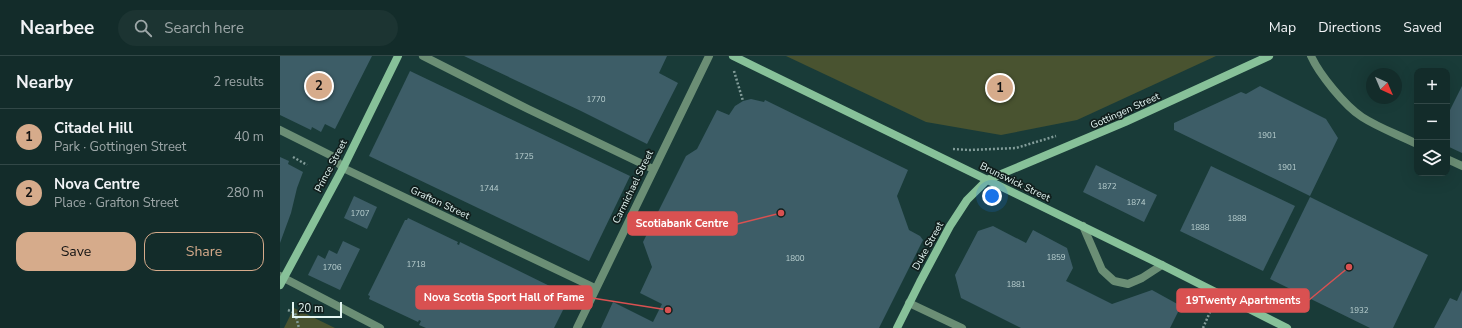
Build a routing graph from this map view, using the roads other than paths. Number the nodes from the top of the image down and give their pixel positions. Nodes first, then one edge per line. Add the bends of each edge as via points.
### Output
1 (398, 56) edge
2 (423, 56) edge
3 (708, 56) edge
4 (1269, 56) edge
5 (1311, 56) edge
6 (736, 58) edge
7 (280, 130) edge
8 (1414, 143) edge
9 (1450, 160) edge
10 (1462, 166) edge
11 (342, 168) junction
12 (653, 169) junction
13 (987, 180) junction
14 (1083, 226) junction
15 (1162, 265) junction
16 (281, 279) edge
17 (595, 288) junction
18 (909, 303) junction
19 (380, 328) edge
20 (577, 328) edge
21 (898, 328) edge
22 (962, 328) edge
23 (1286, 328) edge

1 - 11 street, Prince Street
2 - 12 street
3 - 12 street, Carmichael Street
4 - 13 street, Gottingen Street via 1125,122
5 - 8 street via 1343,101 1361,117
6 - 13 street, Brunswick Street
7 - 11 street, Grafton Street via 332,156
9 - 10 street
11 - 16 street, Prince Street
11 - 17 street, Grafton Street
12 - 17 street, Carmichael Street
13 - 14 street, Brunswick Street
13 - 18 street, Duke Street via 967,200 950,226
14 - 15 street, Brunswick Street
14 - 15 street via 1102,270 1114,281 1128,284
15 - 23 street, Brunswick Street
16 - 19 street
17 - 20 street, Carmichael Street
18 - 21 street, Duke Street
18 - 22 street

